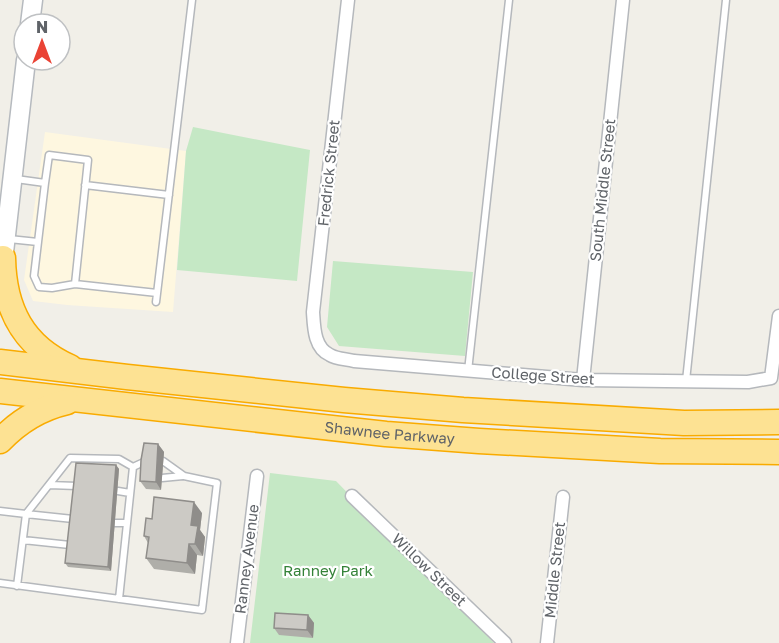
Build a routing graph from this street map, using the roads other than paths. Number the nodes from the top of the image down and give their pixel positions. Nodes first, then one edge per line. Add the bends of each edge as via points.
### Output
1 (192, 0) edge
2 (348, 0) edge
3 (509, 0) edge
4 (623, 0) edge
5 (726, 0) edge
6 (25, 72) edge
7 (12, 179) junction
8 (45, 183) junction
9 (85, 185) junction
10 (169, 195) junction
11 (38, 242) junction
12 (3, 255) edge
13 (75, 284) junction
14 (0, 286) edge
15 (157, 293) junction
16 (156, 302) dead end
17 (779, 316) edge
18 (319, 346) joint
19 (0, 362) edge
20 (468, 371) junction
21 (81, 372) junction
22 (583, 380) junction
23 (686, 381) junction
24 (0, 391) edge
25 (78, 400) junction
26 (779, 422) edge
27 (0, 441) edge
28 (779, 452) edge
29 (148, 460) edge
30 (163, 461) dead end
31 (133, 467) junction
32 (140, 472) edge
33 (184, 476) junction
34 (257, 476) dead end
35 (162, 478) dead end
36 (49, 485) junction
37 (77, 486) edge
38 (117, 490) edge
39 (130, 493) junction
40 (352, 496) dead end
41 (563, 497) dead end
42 (0, 511) edge
43 (26, 514) junction
44 (73, 519) edge
45 (115, 523) dead end
46 (127, 523) junction
47 (23, 540) junction
48 (70, 545) edge
49 (113, 550) dead end
50 (124, 551) junction
51 (0, 583) edge
52 (17, 586) junction
53 (119, 599) junction
54 (237, 643) edge
55 (505, 643) edge
56 (547, 643) edge

1 - 10 lane
2 - 18 street, Fredrick Street via 313,312
3 - 20 lane
4 - 22 street, South Middle Street
5 - 23 lane
6 - 7 main road
7 - 8 lane
7 - 12 main road
8 - 9 lane via 49,155 88,160
8 - 11 lane
9 - 10 lane
9 - 13 lane
10 - 15 lane
11 - 12 lane
11 - 13 lane via 34,276 39,287
12 - 14 main road
12 - 21 highway via 8,297 19,324 41,349
13 - 15 lane
15 - 16 lane
17 - 23 street, College Street via 771,378
18 - 20 street, College Street via 330,355 354,361
19 - 21 highway, Shawnee Parkway
20 - 22 street, College Street
21 - 26 highway, Shawnee Parkway via 462,410 684,423
22 - 23 street, College Street
24 - 25 highway, Shawnee Parkway
25 - 27 highway via 34,414
25 - 28 highway, Shawnee Parkway via 478,441 660,451
29 - 31 lane
30 - 33 lane
31 - 32 lane
31 - 36 lane via 119,459 70,458
31 - 39 lane
33 - 35 lane
33 - 53 lane via 217,483 202,610
34 - 54 street, Ranney Avenue
36 - 37 lane
36 - 43 lane
38 - 39 lane
39 - 46 lane
40 - 55 street, Willow Street
41 - 56 street, Middle Street
42 - 43 lane
43 - 44 lane
43 - 47 lane
45 - 46 lane
46 - 50 lane
47 - 48 lane
47 - 52 lane
49 - 50 lane
50 - 53 lane
51 - 52 lane
52 - 53 lane

